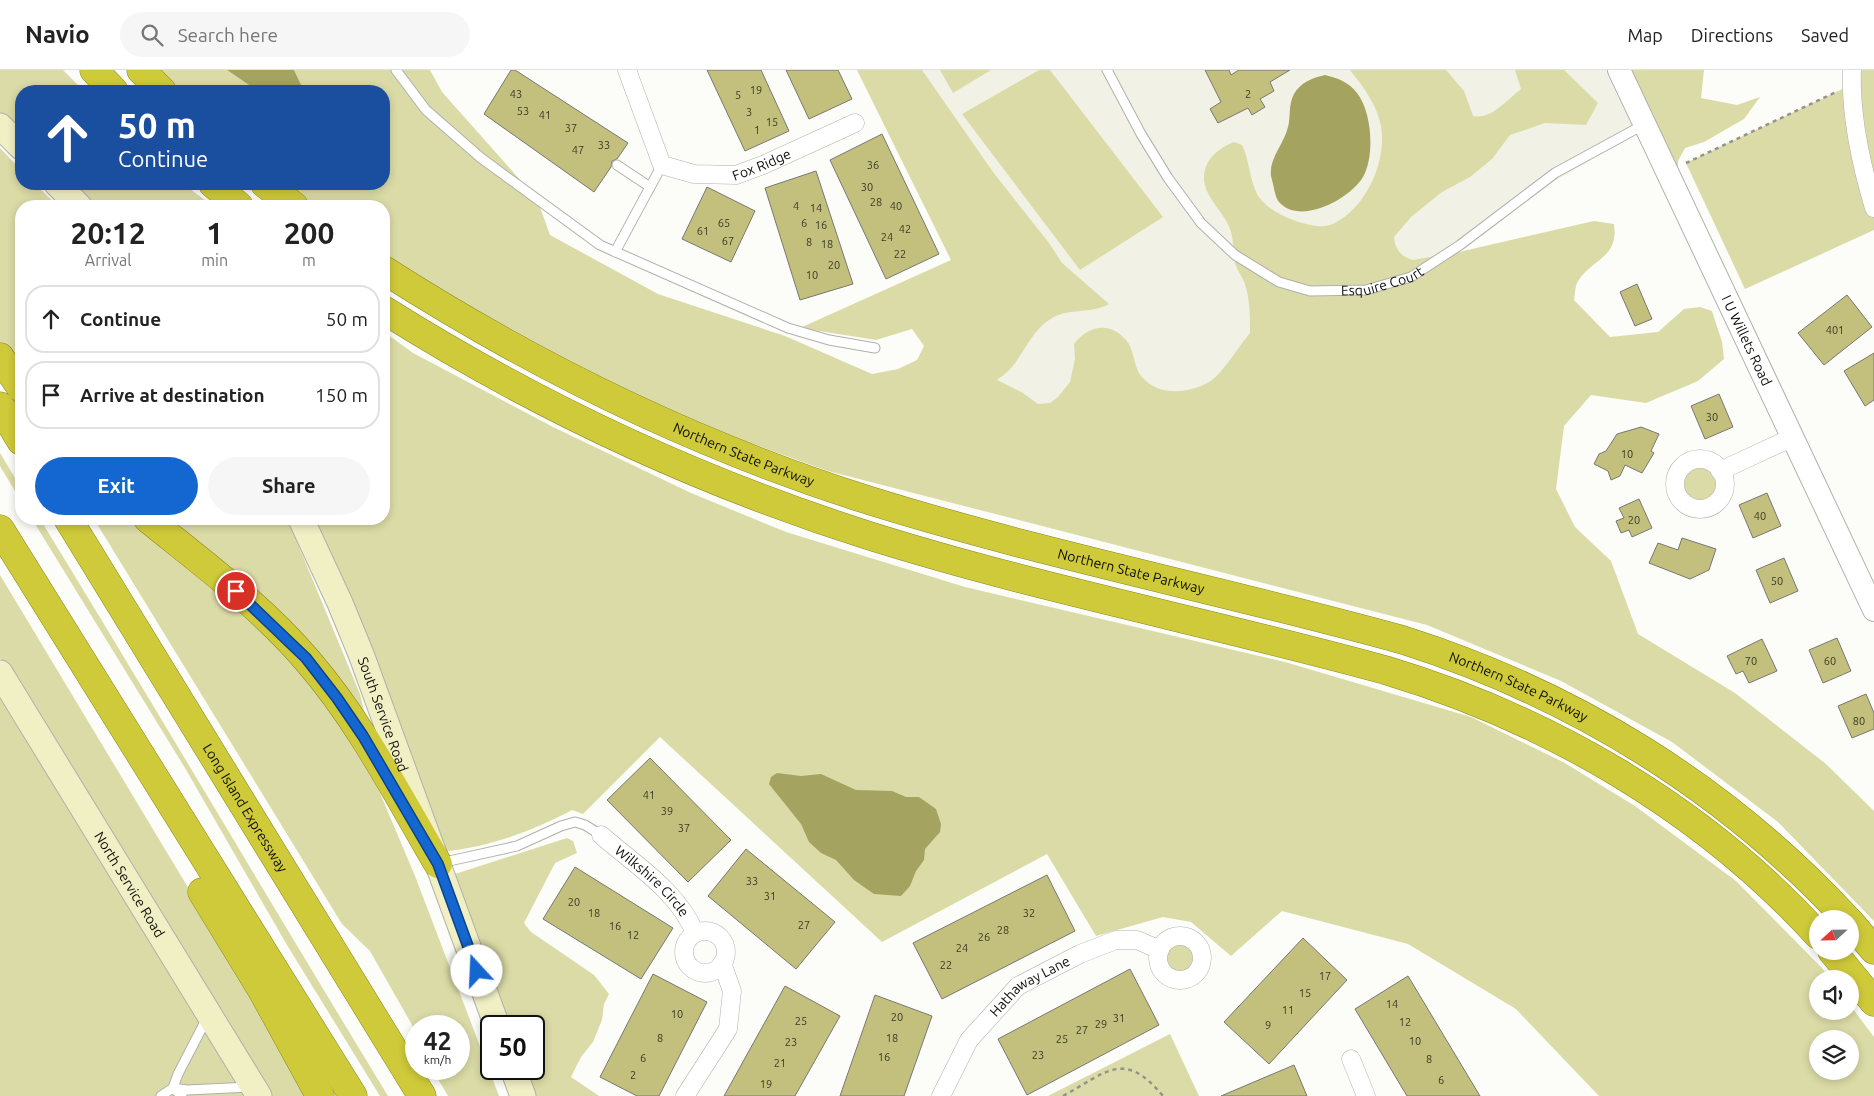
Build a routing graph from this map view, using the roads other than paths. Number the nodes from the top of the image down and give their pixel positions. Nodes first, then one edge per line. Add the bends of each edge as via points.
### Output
1 (94, 70) edge
2 (141, 70) edge
3 (396, 70) edge
4 (627, 70) edge
5 (1107, 70) edge
6 (1619, 70) edge
7 (1852, 78) edge
8 (108, 85) edge
9 (156, 85) edge
10 (855, 123) dead end
11 (1645, 124) junction
12 (0, 126) edge
13 (15, 141) edge
14 (617, 165) dead end
15 (662, 165) junction
16 (650, 187) junction
17 (64, 190) edge
18 (220, 190) edge
19 (273, 190) edge
20 (73, 200) edge
21 (232, 200) edge
22 (286, 200) edge
23 (1874, 208) edge
24 (615, 252) junction
25 (390, 274) edge
26 (390, 314) edge
27 (875, 348) dead end
28 (0, 357) edge
29 (15, 379) edge
30 (0, 406) edge
31 (15, 431) edge
32 (1791, 438) junction
33 (1720, 471) dead end
34 (72, 525) edge
35 (155, 525) edge
36 (304, 525) edge
37 (0, 529) edge
38 (1874, 610) edge
39 (0, 673) edge
40 (103, 696) junction
41 (601, 835) joint
42 (438, 864) junction
43 (1838, 910) edge
44 (1809, 927) edge
45 (1859, 932) edge
46 (695, 933) junction
47 (1160, 950) dead end
48 (1874, 950) edge
49 (1839, 960) edge
50 (722, 963) junction
51 (1874, 1002) edge
52 (209, 1014) junction
53 (493, 1015) edge
54 (1351, 1059) dead end
55 (517, 1080) edge
56 (173, 1088) junction
57 (256, 1091) edge
58 (162, 1096) edge
59 (182, 1096) edge
60 (320, 1096) edge
61 (352, 1096) edge
62 (422, 1096) edge
63 (523, 1096) edge
64 (685, 1096) edge
65 (940, 1096) edge
66 (1366, 1096) edge

1 - 8 highway
2 - 9 highway
3 - 24 lane via 426,110 480,158 600,245
4 - 15 street
5 - 11 lane, Esquire Court via 1168,178 1201,223 1236,255 1279,282 1310,290 1366,290 1411,277 1555,174
6 - 11 street, I U Willets Road
7 - 23 street via 1863,169
10 - 15 street, Fox Ridge via 736,175 694,174
11 - 32 street, I U Willets Road
12 - 13 main road
14 - 16 lane
15 - 16 lane
16 - 24 lane
17 - 20 main road
18 - 21 highway
19 - 22 highway
24 - 27 lane via 788,328 829,340
25 - 43 highway, Northern State Parkway via 468,322 592,388 703,438 813,481 924,517 1404,640 1506,678 1608,728 1678,773 1767,841
26 - 44 highway via 459,356 558,409 661,457 817,518 934,554 1385,670 1492,708 1568,744 1670,807 1750,871
28 - 29 highway
30 - 31 highway
32 - 33 street
32 - 38 street, I U Willets Road
34 - 62 highway, Long Island Expressway
35 - 42 highway via 236,591 306,658 363,736
36 - 42 main road, South Service Road via 361,654
37 - 40 highway
39 - 52 main road, North Service Road
40 - 60 highway via 114,748 263,992
40 - 61 highway
41 - 42 lane via 575,822 517,846
41 - 46 street, Wilkshire Circle via 677,901
42 - 53 main road, South Service Road
45 - 48 highway
46 - 50 street, Wilkshire Circle via 709,931 721,938 725,950
46 - 50 street, Wilkshire Circle via 686,943 688,964 705,972
47 - 65 street, Hathaway Lane via 1137,940 1116,940 1080,954 1018,986 969,1040
49 - 51 highway
50 - 64 street, Wilkshire Circle via 732,991 728,1029
52 - 56 lane
52 - 57 main road, North Service Road
54 - 66 street
55 - 63 main road
56 - 57 lane
56 - 58 lane
56 - 59 lane

